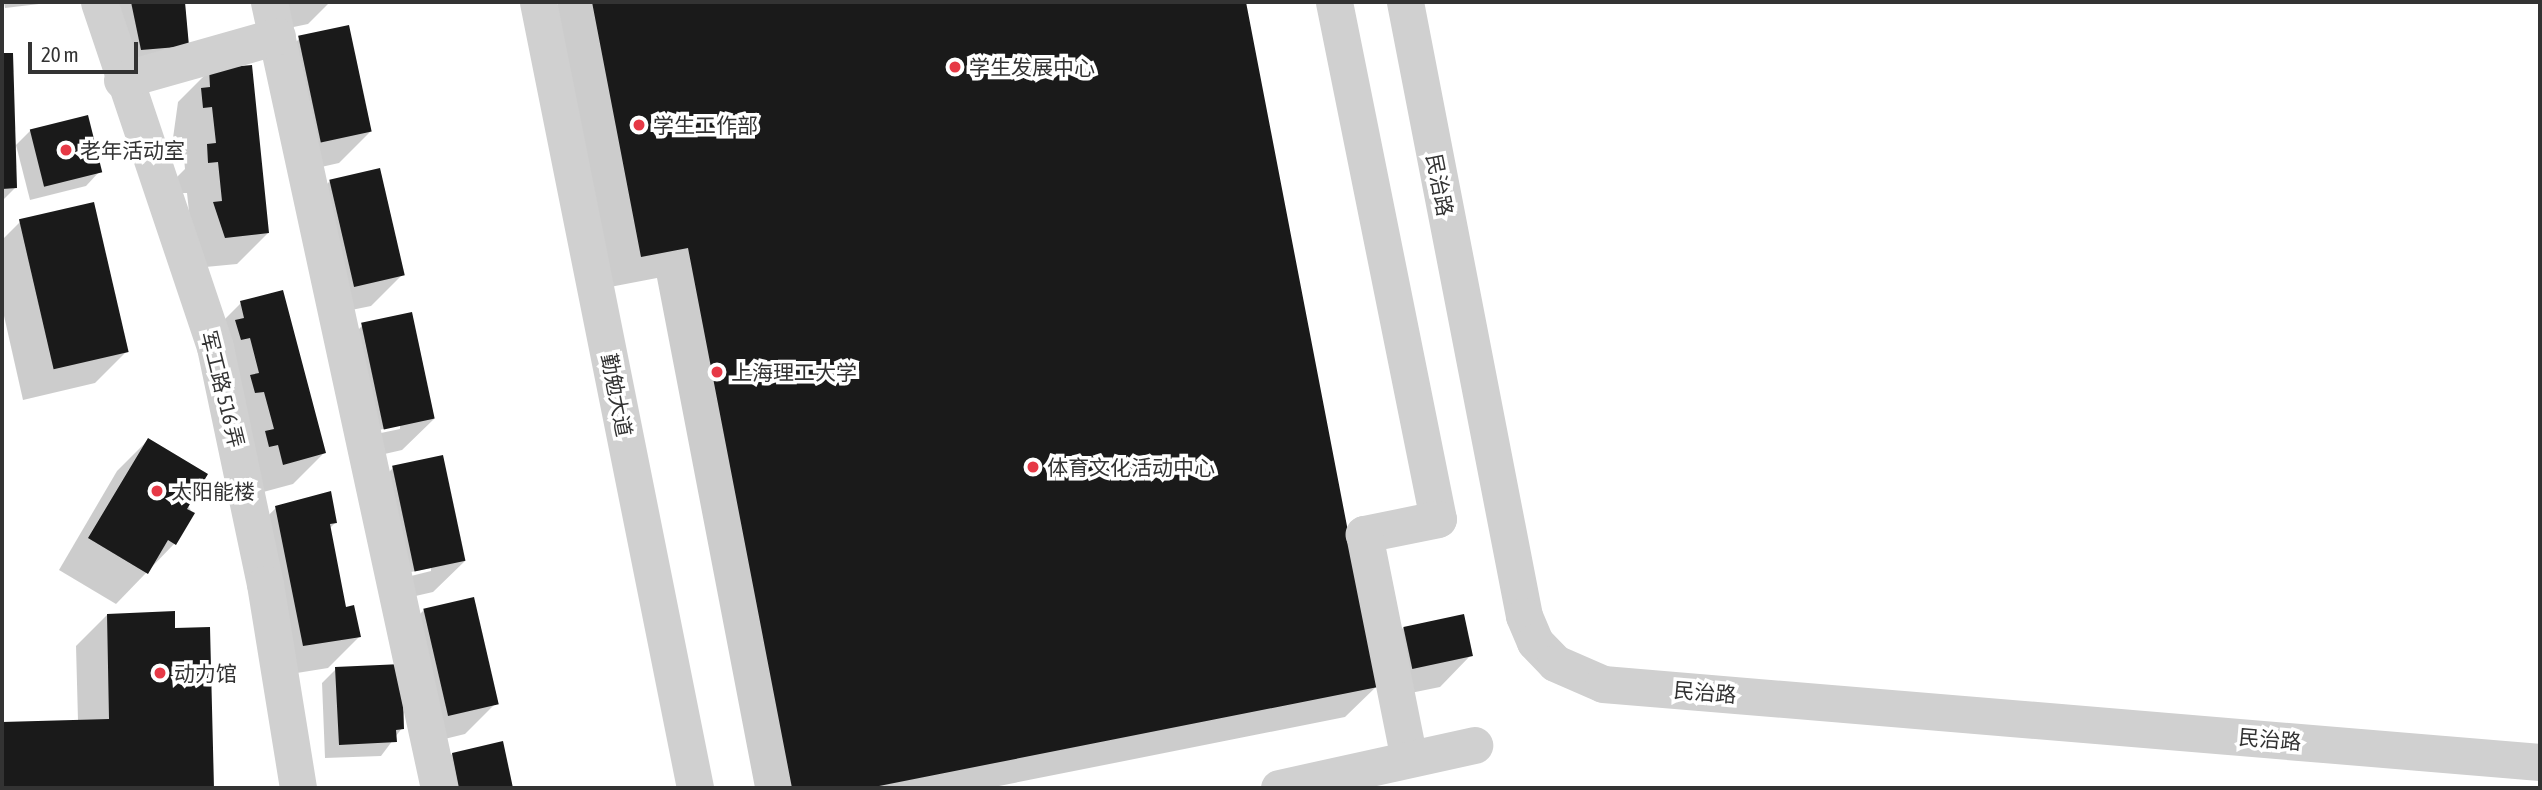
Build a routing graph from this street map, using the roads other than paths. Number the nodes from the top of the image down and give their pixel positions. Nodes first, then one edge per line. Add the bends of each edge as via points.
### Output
1 (99, 2) edge
2 (538, 2) edge
3 (1334, 2) edge
4 (1405, 2) edge
5 (273, 19) edge
6 (122, 80) junction
7 (1474, 745) dead end
8 (2540, 762) edge
9 (1390, 771) edge
10 (298, 788) edge
11 (439, 788) edge
12 (695, 788) edge
13 (1279, 788) edge

1 - 6 street, 军工路 516 弄
2 - 12 street, 勤勉大道
3 - 9 street via 1438,519 1364,534
4 - 8 street, 民治路 via 1524,615 1535,642 1555,663 1603,684
5 - 6 street
5 - 11 street
6 - 10 street, 军工路 516 弄 via 215,347 263,572
7 - 9 street
9 - 13 street

